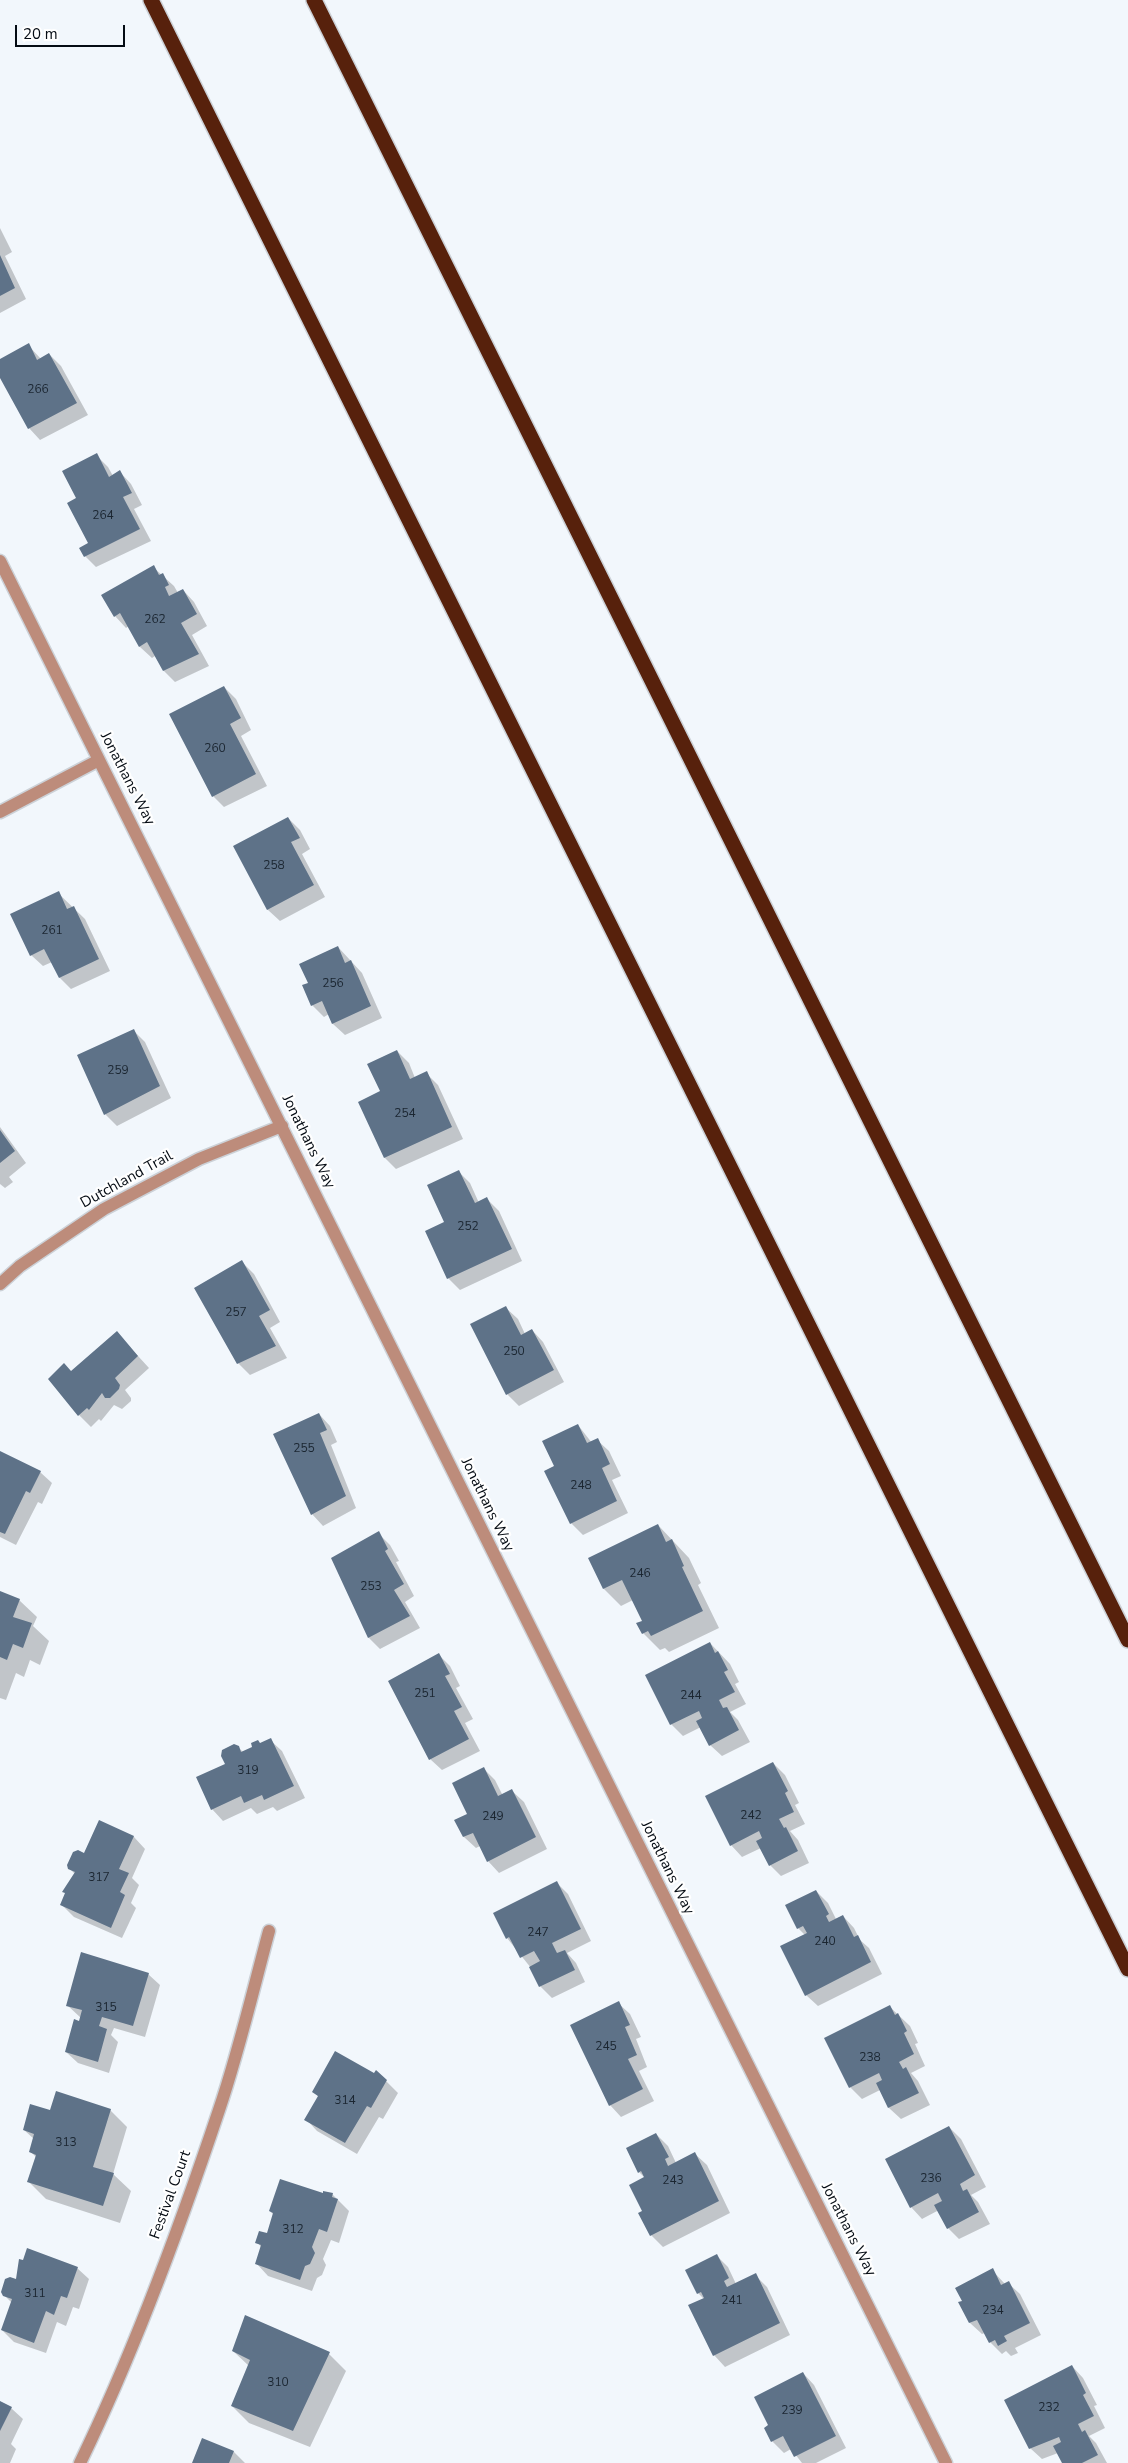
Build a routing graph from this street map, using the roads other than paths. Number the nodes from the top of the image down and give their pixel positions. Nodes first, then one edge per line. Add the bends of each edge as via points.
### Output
1 (151, 0) edge
2 (314, 0) edge
3 (0, 561) edge
4 (99, 760) junction
5 (0, 812) edge
6 (282, 1126) junction
7 (0, 1284) edge
8 (1128, 1640) edge
9 (269, 1931) dead end
10 (1128, 1968) edge
11 (80, 2463) edge
12 (946, 2463) edge

1 - 10 highway
2 - 8 highway
3 - 4 street, Jonathans Way
4 - 5 street
4 - 6 street, Jonathans Way
6 - 7 street, Dutchland Trail via 199,1159 104,1209 20,1266
6 - 12 street, Jonathans Way
9 - 11 street, Festival Court via 220,2109 154,2288

